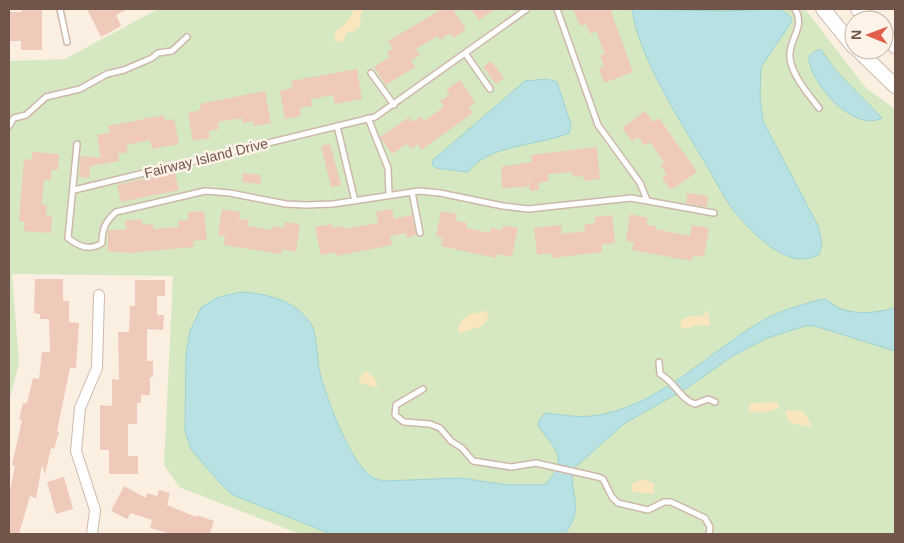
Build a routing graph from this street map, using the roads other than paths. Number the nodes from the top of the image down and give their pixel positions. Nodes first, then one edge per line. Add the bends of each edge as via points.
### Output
1 (60, 9) edge
2 (527, 9) edge
3 (557, 9) edge
4 (795, 9) edge
5 (823, 9) edge
6 (844, 34) edge
7 (187, 37) dead end
8 (67, 42) dead end
9 (464, 53) junction
10 (868, 60) edge
11 (371, 73) dead end
12 (895, 86) edge
13 (490, 89) dead end
14 (394, 105) junction
15 (819, 108) dead end
16 (368, 118) junction
17 (9, 126) edge
18 (337, 126) junction
19 (77, 144) dead end
20 (74, 190) junction
21 (412, 192) junction
22 (389, 195) junction
23 (647, 200) junction
24 (355, 201) junction
25 (714, 213) dead end
26 (420, 233) dead end
27 (99, 295) dead end
28 (659, 362) dead end
29 (424, 389) dead end
30 (715, 402) dead end
31 (92, 534) edge
32 (709, 534) edge

1 - 8 lane
2 - 9 lane, Fairway Island Drive
3 - 23 lane via 598,125 640,183
4 - 15 lane via 799,26 790,60 801,85
5 - 6 street
7 - 17 lane via 172,51 158,53 124,70 100,76 80,89 46,97 26,115 14,118
9 - 13 lane
9 - 14 lane, Fairway Island Drive
10 - 12 street
11 - 14 lane
14 - 16 lane, Fairway Island Drive
16 - 18 lane, Fairway Island Drive
16 - 22 lane via 388,168
18 - 20 lane, Fairway Island Drive
18 - 24 lane
19 - 20 lane
20 - 24 lane via 68,238 75,244 95,248 102,244 102,231 116,212 205,191 286,204
21 - 22 lane
21 - 23 lane via 440,193 528,209 609,199
21 - 26 lane
22 - 24 lane
23 - 25 lane
27 - 31 street via 97,368 80,408 76,451 95,510
28 - 30 lane via 660,374 691,403 708,399
29 - 32 lane via 396,406 395,415 400,421 440,428 473,461 502,466 536,463 603,480 618,503 648,510 667,502 696,512 708,522

